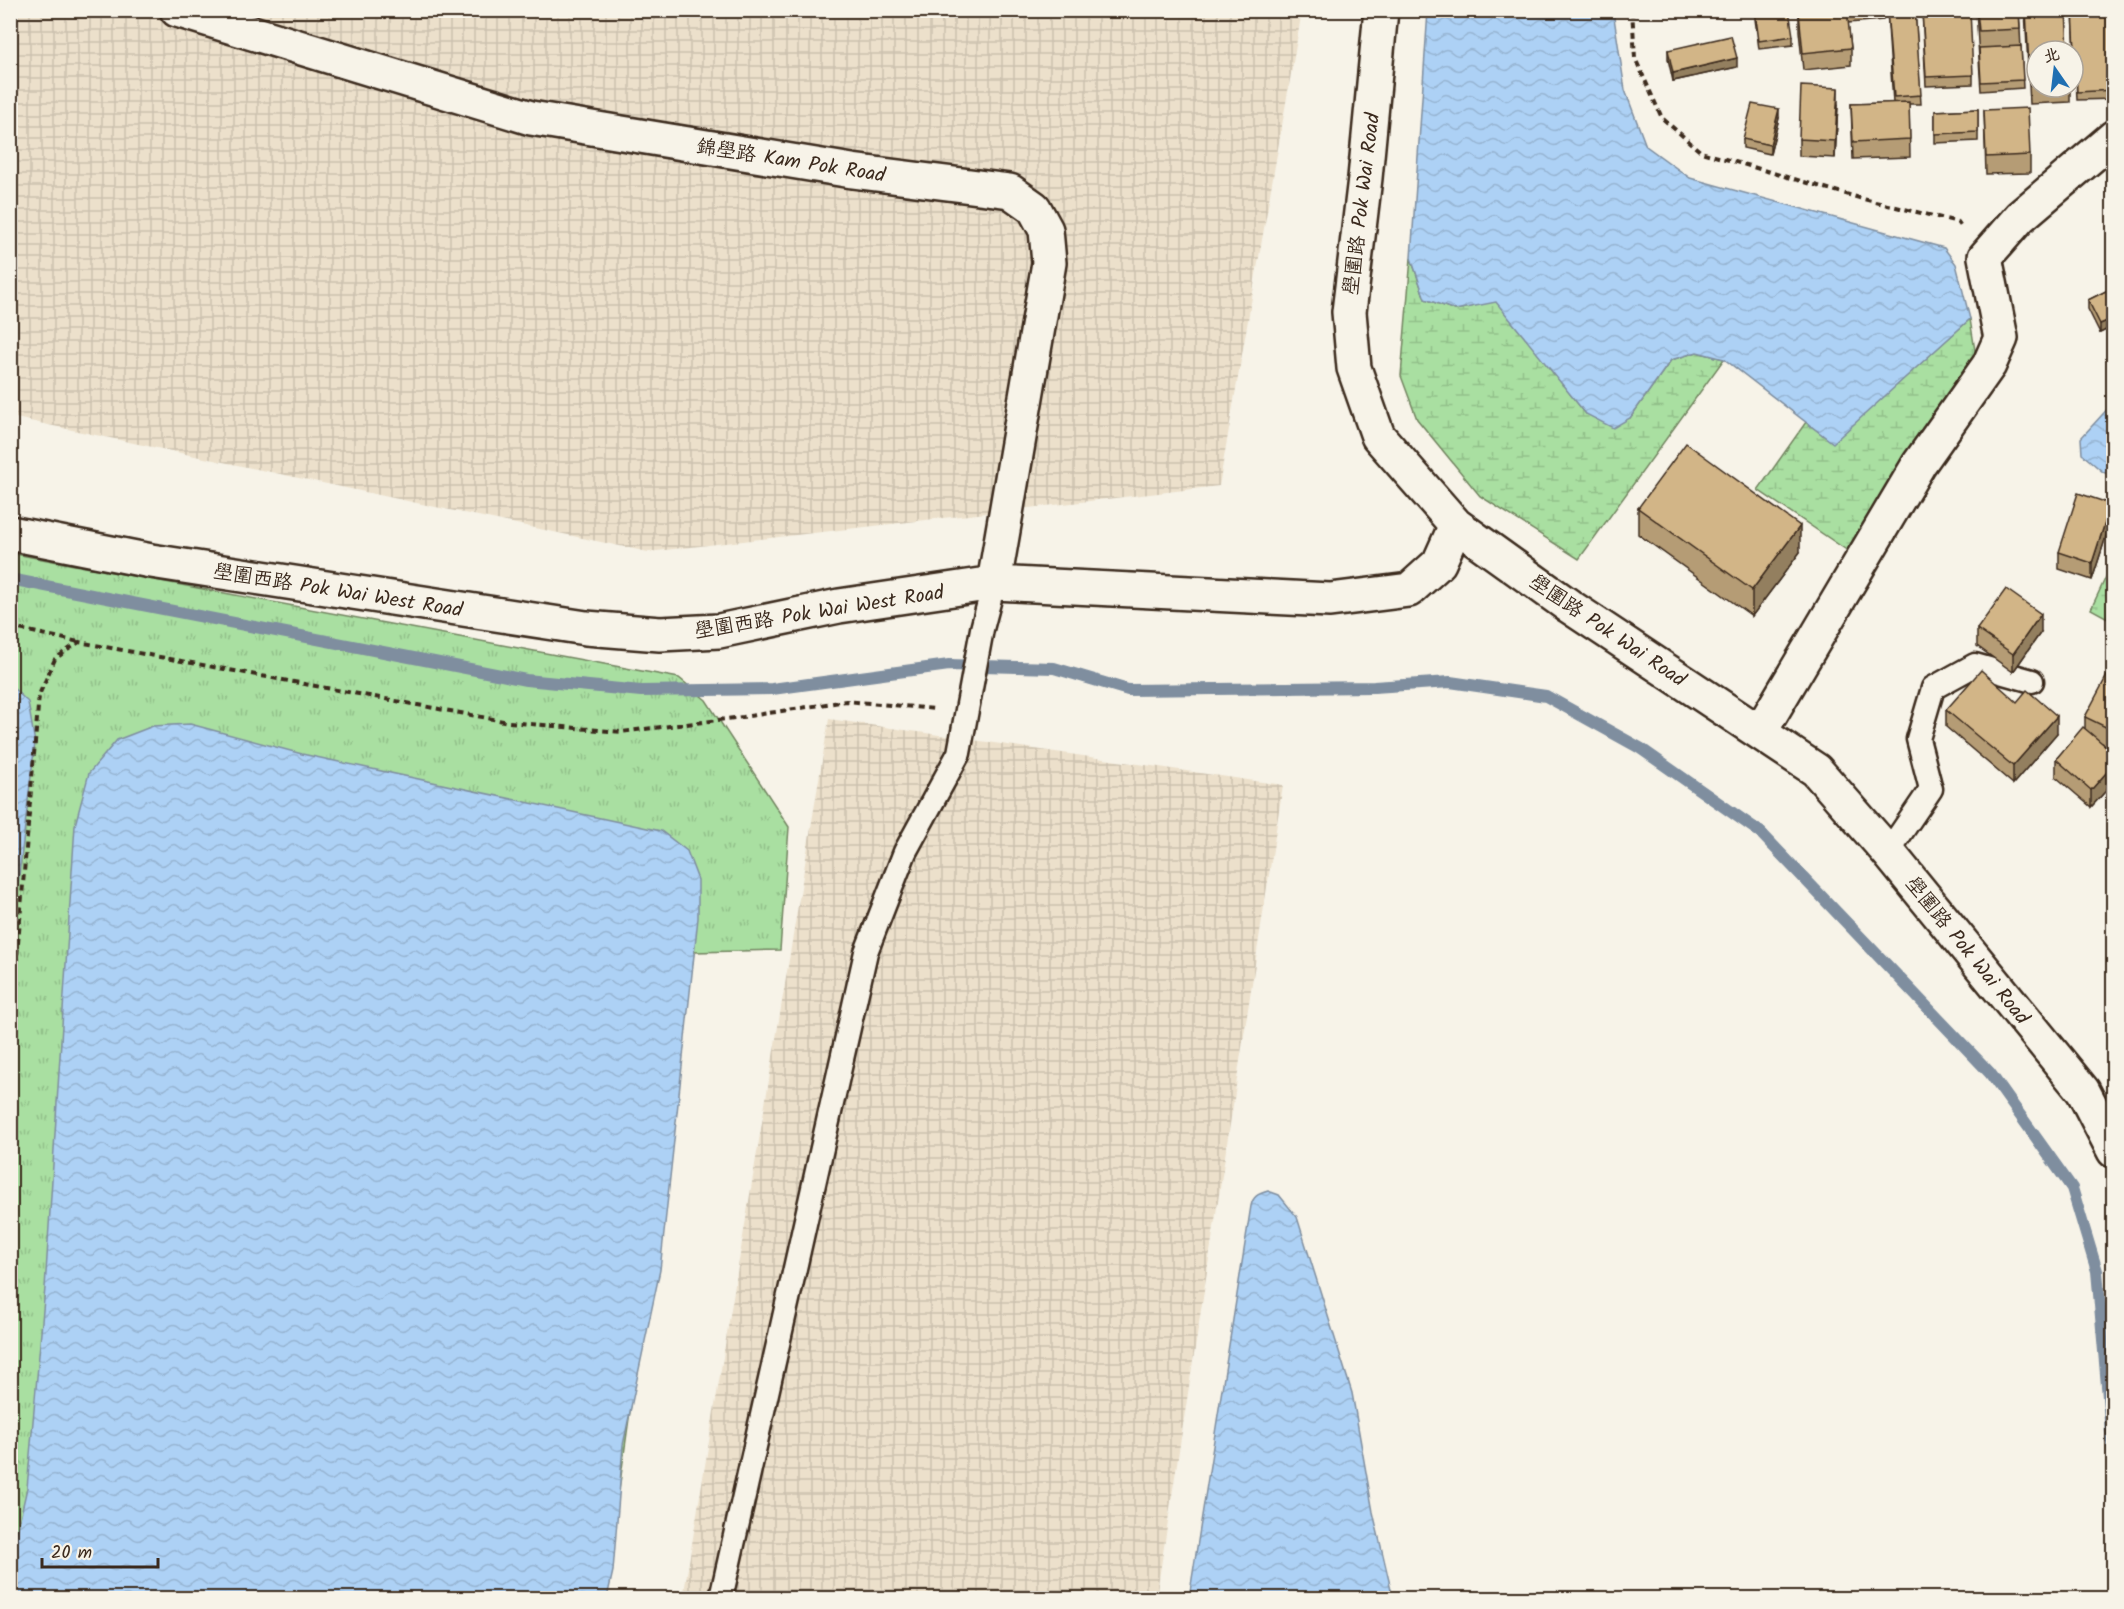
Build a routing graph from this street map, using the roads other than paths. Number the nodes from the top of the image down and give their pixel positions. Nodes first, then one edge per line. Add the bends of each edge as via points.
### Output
1 (177, 10) edge
2 (1381, 10) edge
3 (2114, 136) edge
4 (1455, 525) junction
5 (10, 533) edge
6 (994, 583) junction
7 (2032, 681) dead end
8 (1760, 732) junction
9 (1888, 852) junction
10 (2114, 1151) edge
11 (721, 1599) edge

1 - 6 street, 錦壆路 Kam Pok Road via 531,118 852,171 1010,191 1026,202 1034,208 1046,230 1049,263
2 - 4 street, 壆圍路 Pok Wai Road via 1348,312 1354,368 1378,436
3 - 8 street via 2020,217 1985,257 2001,338 1989,365 1919,464
4 - 6 street, 壆圍西路 Pok Wai West Road via 1439,563 1409,590 1330,600
4 - 8 street, 壆圍路 Pok Wai Road via 1569,606
5 - 6 street, 壆圍西路 Pok Wai West Road via 151,561 586,628 660,634 718,631 839,606
6 - 11 lane via 959,753 905,852 866,952
7 - 9 lane via 1975,665 1932,688 1918,739 1931,789
8 - 9 street, 壆圍路 Pok Wai Road via 1816,770
9 - 10 street, 壆圍路 Pok Wai Road via 2083,1091

